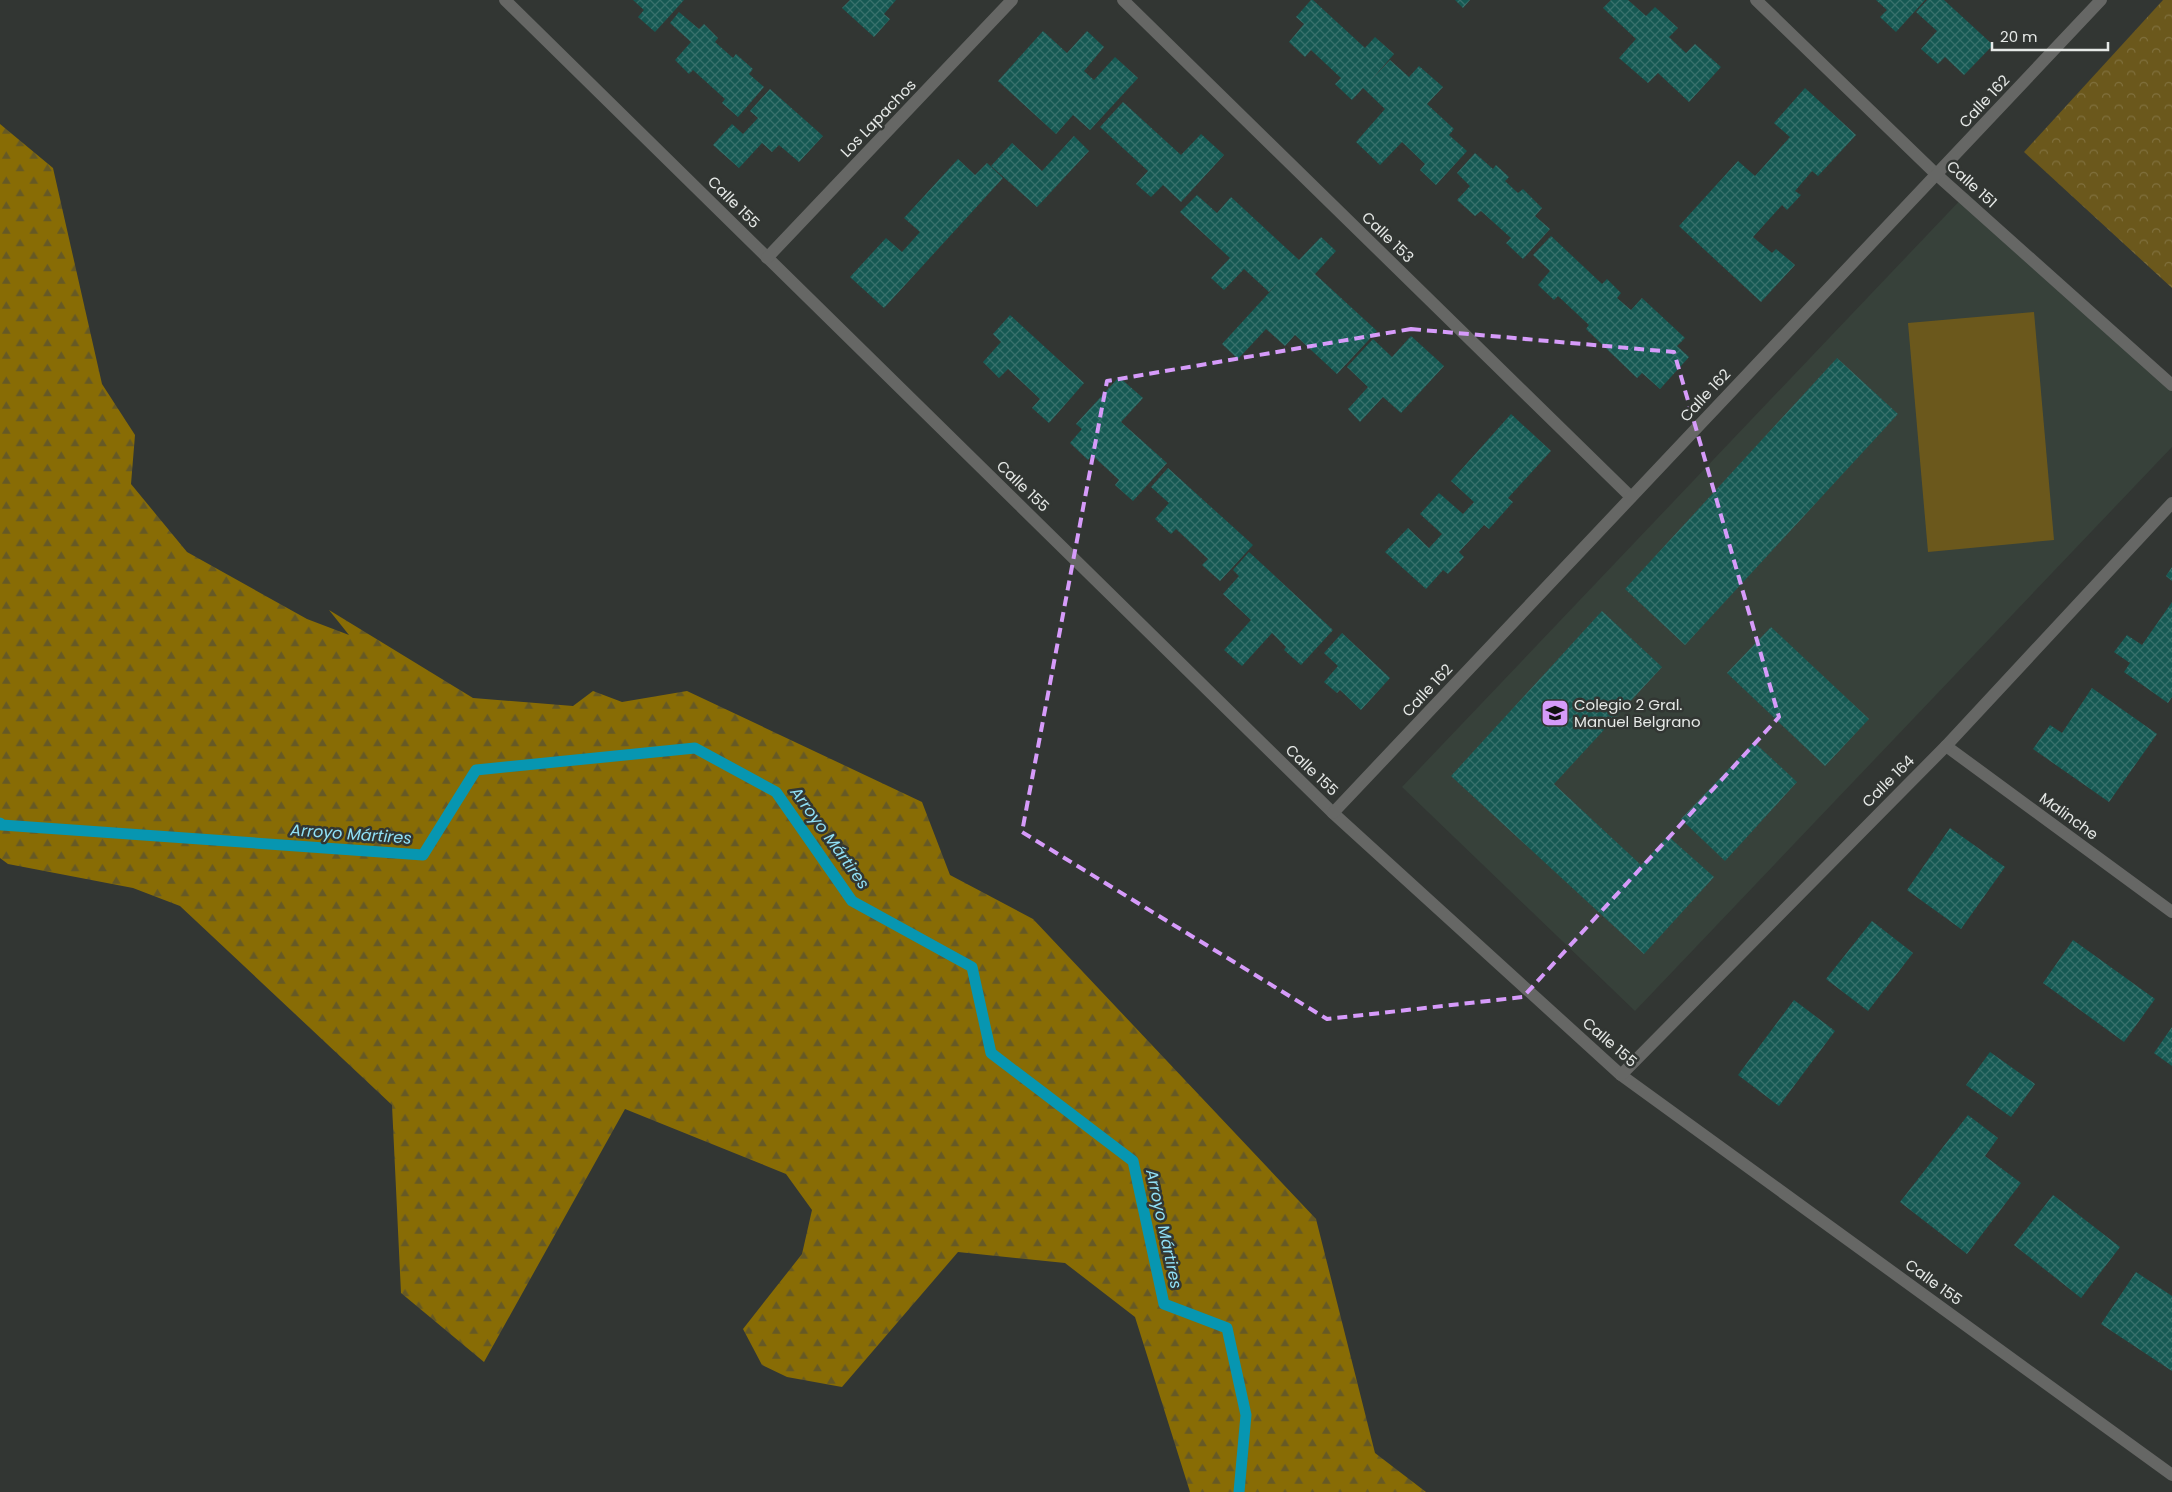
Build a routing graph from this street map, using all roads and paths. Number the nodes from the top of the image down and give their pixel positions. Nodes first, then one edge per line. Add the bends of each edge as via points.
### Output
1 (505, 0) edge
2 (1012, 0) edge
3 (1123, 0) edge
4 (1756, 0) edge
5 (2101, 0) edge
6 (1936, 175) junction
7 (767, 258) junction
8 (2172, 385) edge
9 (1631, 497) junction
10 (2172, 503) edge
11 (1946, 746) junction
12 (1333, 813) junction
13 (2172, 912) edge
14 (1621, 1075) junction
15 (2171, 1471) edge

1 - 7 street, Calle 155
2 - 7 street, Los Lapachos
3 - 9 street, Calle 153
4 - 6 street, Calle 151
5 - 6 street, Calle 162
6 - 8 street, Calle 151
6 - 9 street, Calle 162
7 - 12 street, Calle 155
9 - 12 street, Calle 162
10 - 11 street, Calle 164
11 - 13 street, Malinche
11 - 14 street, Calle 164
12 - 14 street, Calle 155
14 - 15 street, Calle 155

